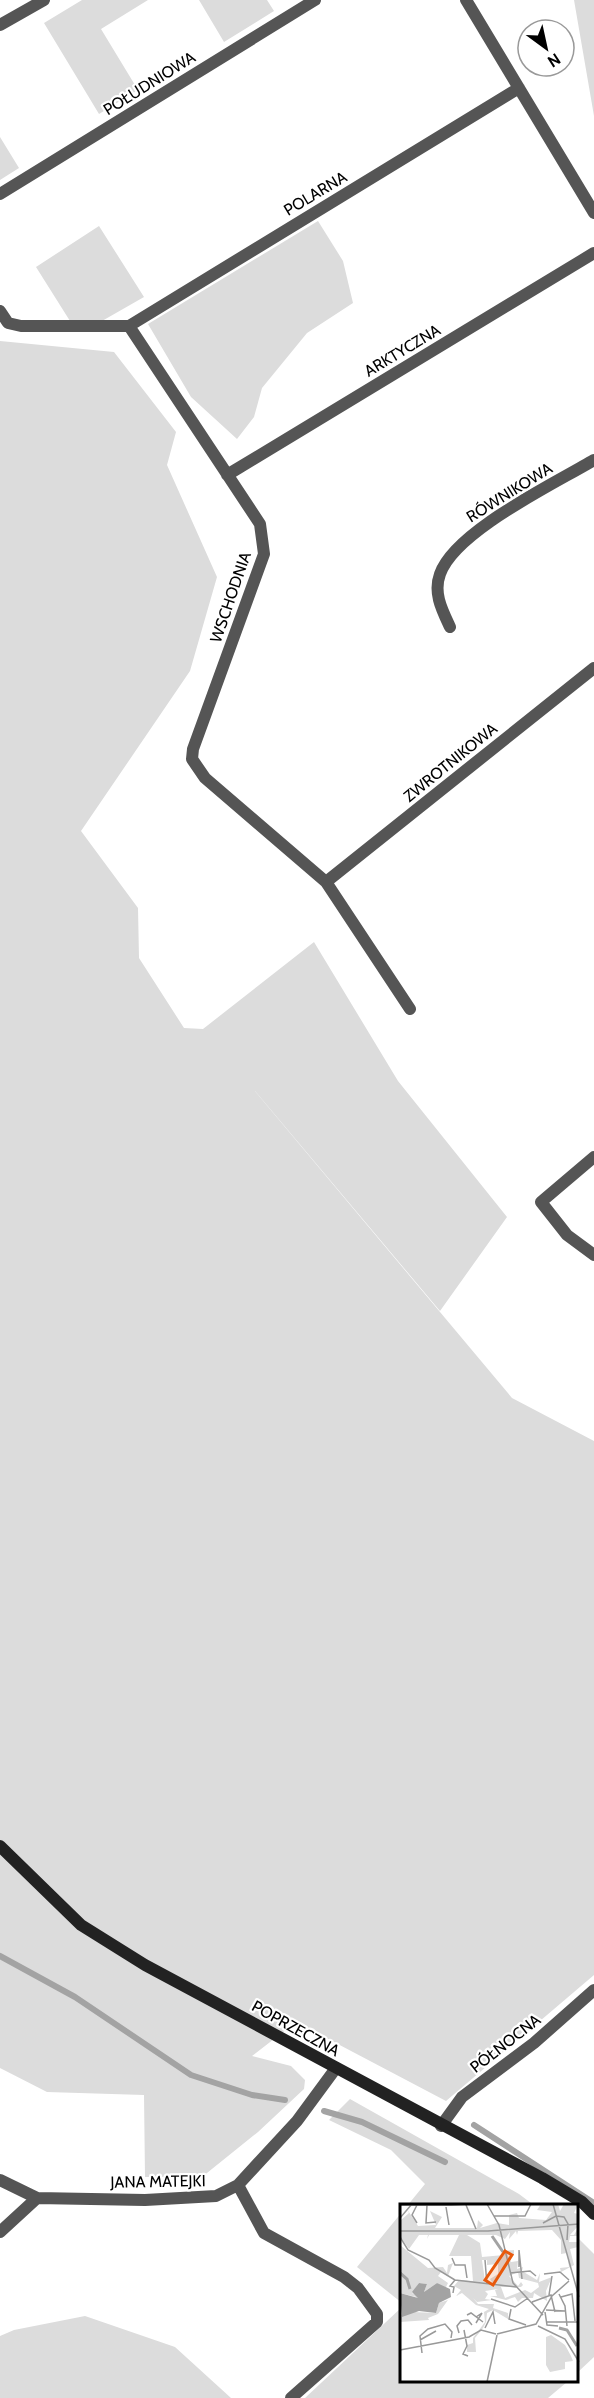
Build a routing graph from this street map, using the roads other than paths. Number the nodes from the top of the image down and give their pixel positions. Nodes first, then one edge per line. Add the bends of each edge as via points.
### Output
1 (44, 0) edge
2 (315, 0) edge
3 (466, 0) edge
4 (0, 25) edge
5 (519, 88) junction
6 (0, 194) edge
7 (594, 213) edge
8 (594, 253) edge
9 (0, 311) edge
10 (129, 326) junction
11 (594, 460) edge
12 (227, 475) junction
13 (450, 627) dead end
14 (594, 668) edge
15 (326, 882) junction
16 (410, 1009) dead end
17 (594, 1157) edge
18 (594, 1255) edge
19 (0, 1846) edge
20 (594, 1990) edge
21 (336, 2068) junction
22 (441, 2126) junction
23 (0, 2180) edge
24 (238, 2185) junction
25 (37, 2198) junction
26 (594, 2214) edge
27 (0, 2232) edge
28 (291, 2398) edge

1 - 4 street
2 - 6 street, POŁUDNIOWA
3 - 5 street
5 - 7 street
5 - 10 street, POLARNA
8 - 12 street, ARKTYCZNA
9 - 10 street via 8,323 21,326
10 - 12 street, WSCHODNIA
11 - 13 street, RÓWNIKOWA via 472,534 452,552 439,575 437,600
12 - 15 street, WSCHODNIA via 260,524 264,554 192,759 205,778
14 - 15 street, ZWROTNIKOWA
15 - 16 street
17 - 18 street via 541,1202 567,1235
19 - 21 street, POPRZECZNA via 81,1925 145,1965
20 - 22 street, PÓŁNOCNA via 534,2043 462,2097
21 - 22 street, POPRZECZNA
21 - 24 street, JANA MATEJKI via 297,2121
22 - 26 street, POPRZECZNA via 542,2178 582,2202
23 - 25 street, JANA MATEJKI
24 - 25 street, JANA MATEJKI via 216,2196 145,2200
24 - 28 street via 264,2233 344,2277 358,2288 377,2314 377,2322
25 - 27 street

